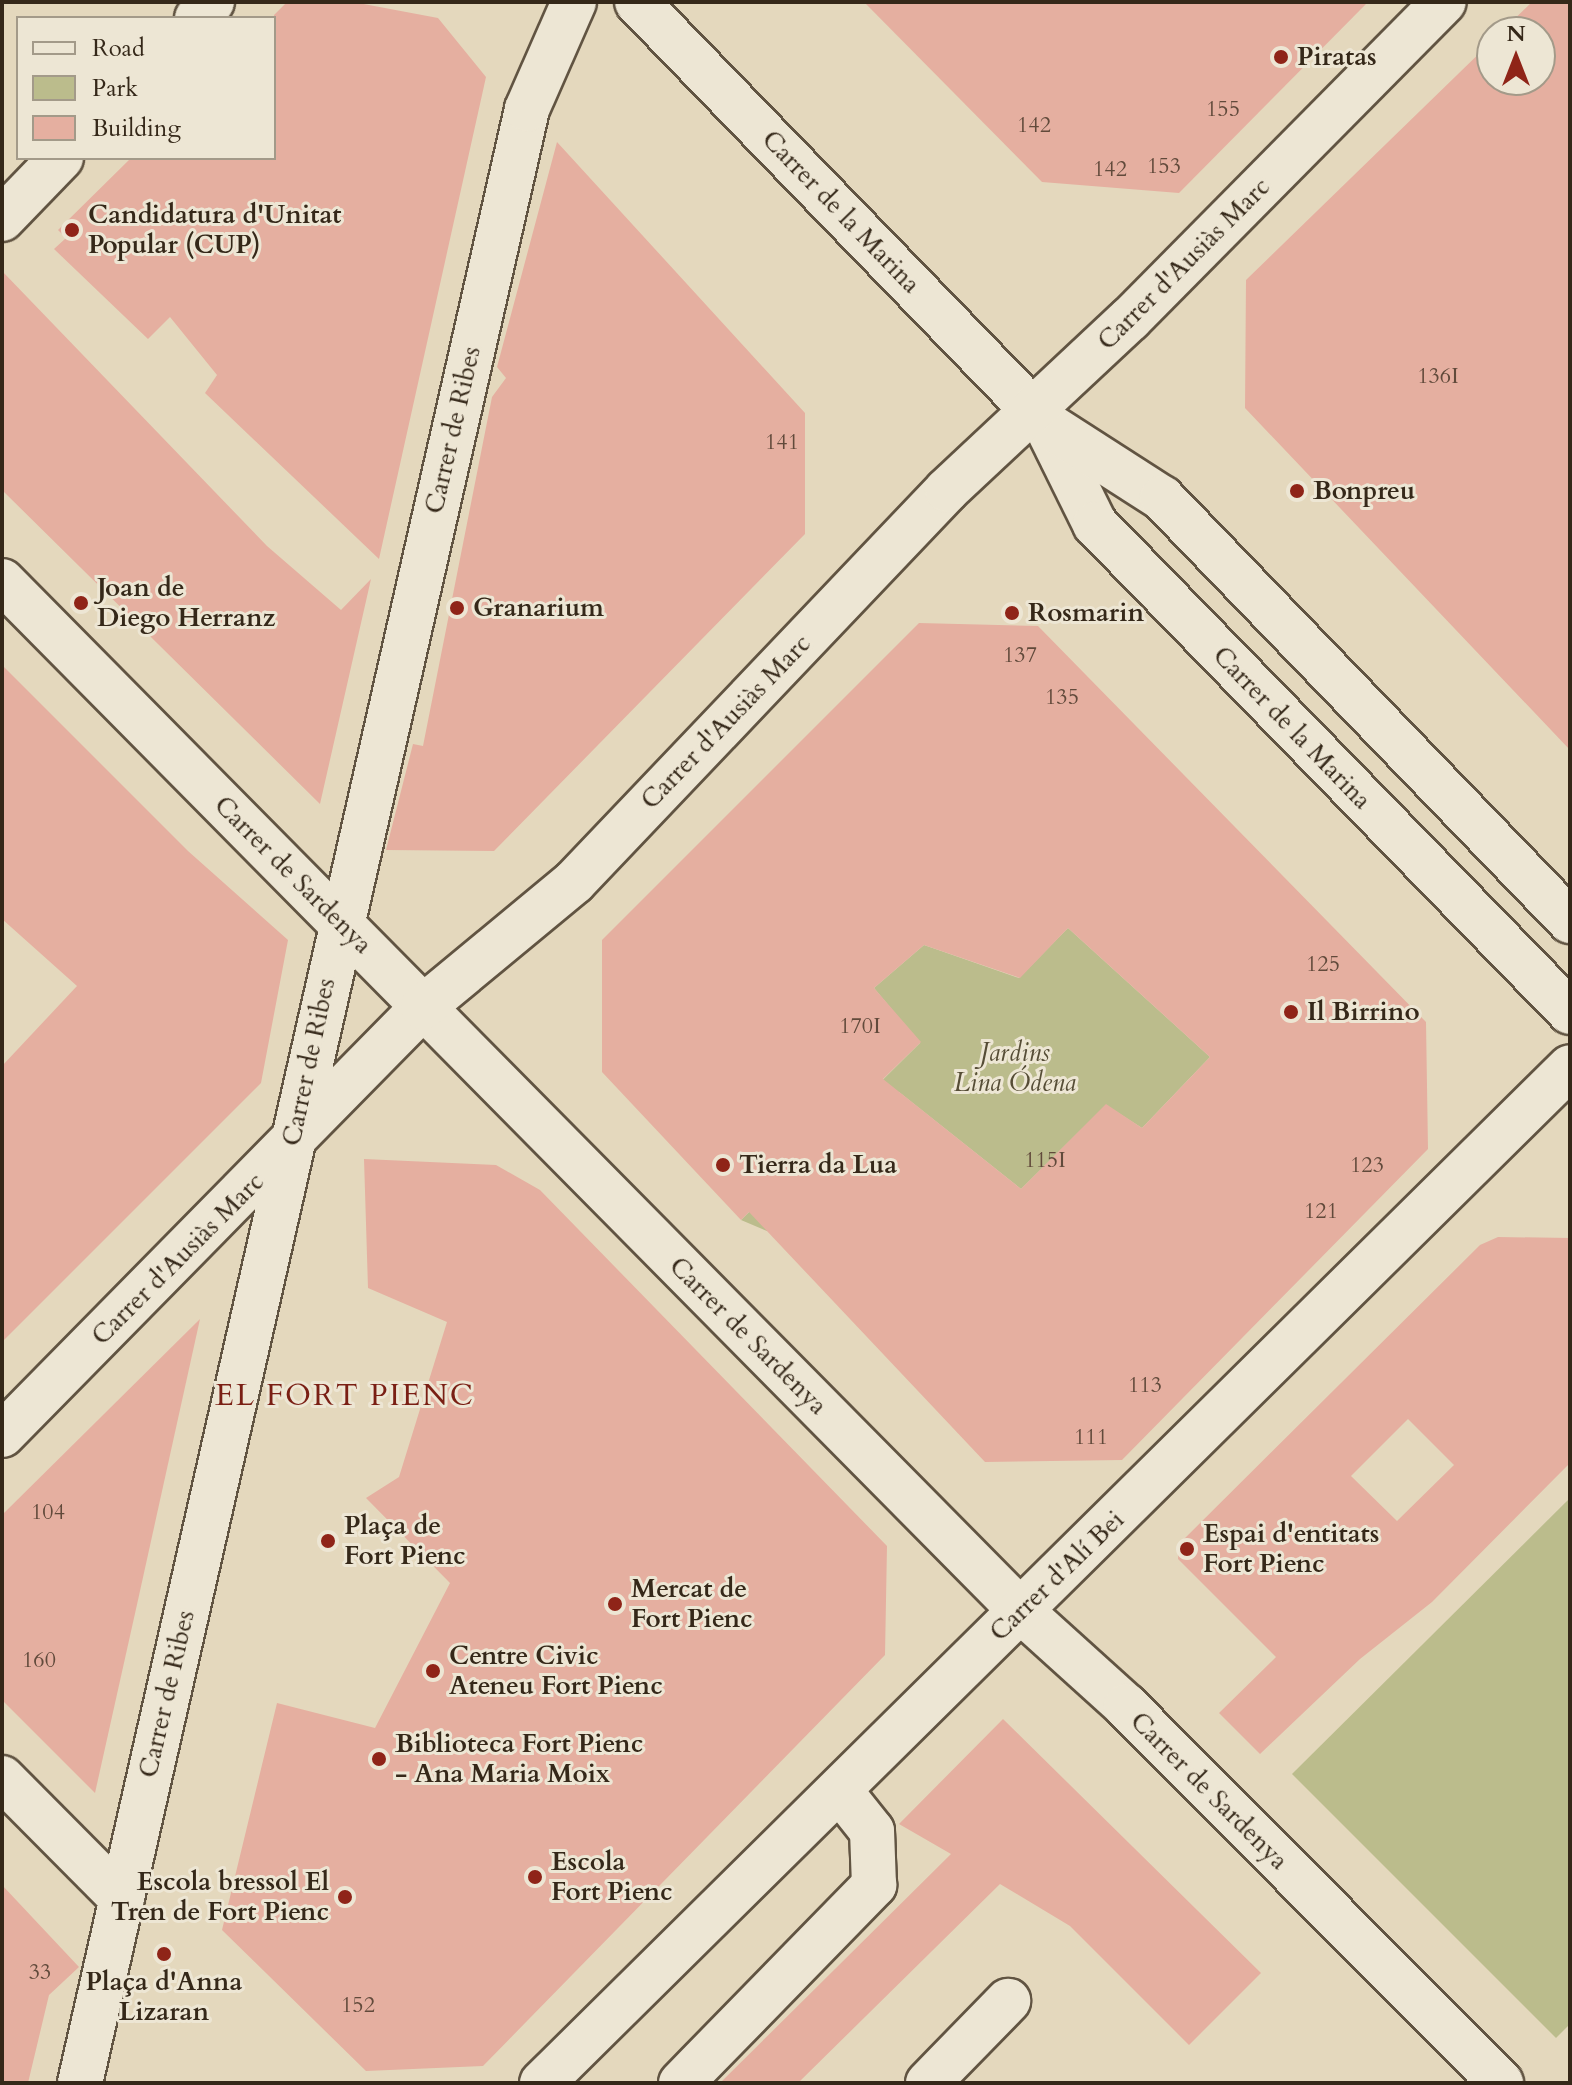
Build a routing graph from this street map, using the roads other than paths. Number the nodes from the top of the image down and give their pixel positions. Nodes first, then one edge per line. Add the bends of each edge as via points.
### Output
1 (574, 2) edge
2 (637, 2) edge
3 (1444, 2) edge
4 (59, 160) edge
5 (2, 219) edge
6 (1039, 416) junction
7 (2, 581) edge
8 (1570, 921) edge
9 (339, 923) junction
10 (423, 1007) junction
11 (1570, 1012) edge
12 (1570, 1067) edge
13 (293, 1141) junction
14 (2, 1435) edge
15 (1021, 1611) junction
16 (2, 1778) edge
17 (841, 1792) junction
18 (122, 1899) junction
19 (1008, 2001) dead end
20 (80, 2083) edge
21 (542, 2083) edge
22 (681, 2083) edge
23 (928, 2083) edge
24 (1501, 2083) edge

1 - 9 street, Carrer de Ribes via 527,109
2 - 6 street, Carrer de la Marina
3 - 6 street, Carrer d'Ausiàs Marc
4 - 5 street
6 - 8 street, Carrer de la Marina via 1162,498
6 - 10 street, Carrer d'Ausiàs Marc via 947,490 574,882
6 - 11 street, Carrer de la Marina via 1095,524
7 - 9 street, Carrer de Sardenya
9 - 10 street, Carrer de Sardenya
9 - 13 street, Carrer de Ribes
10 - 13 street, Carrer d'Ausiàs Marc
10 - 15 street, Carrer de Sardenya
12 - 15 street, Carrer d'Alí Bei
13 - 14 street, Carrer d'Ausiàs Marc
13 - 18 street, Carrer de Ribes
15 - 17 street, Carrer d'Alí Bei
15 - 24 street, Carrer de Sardenya via 1126,1706
16 - 18 street
17 - 21 street, Carrer d'Alí Bei
17 - 22 street via 872,1831 874,1885
18 - 20 street, Carrer de Ribes
19 - 23 street

